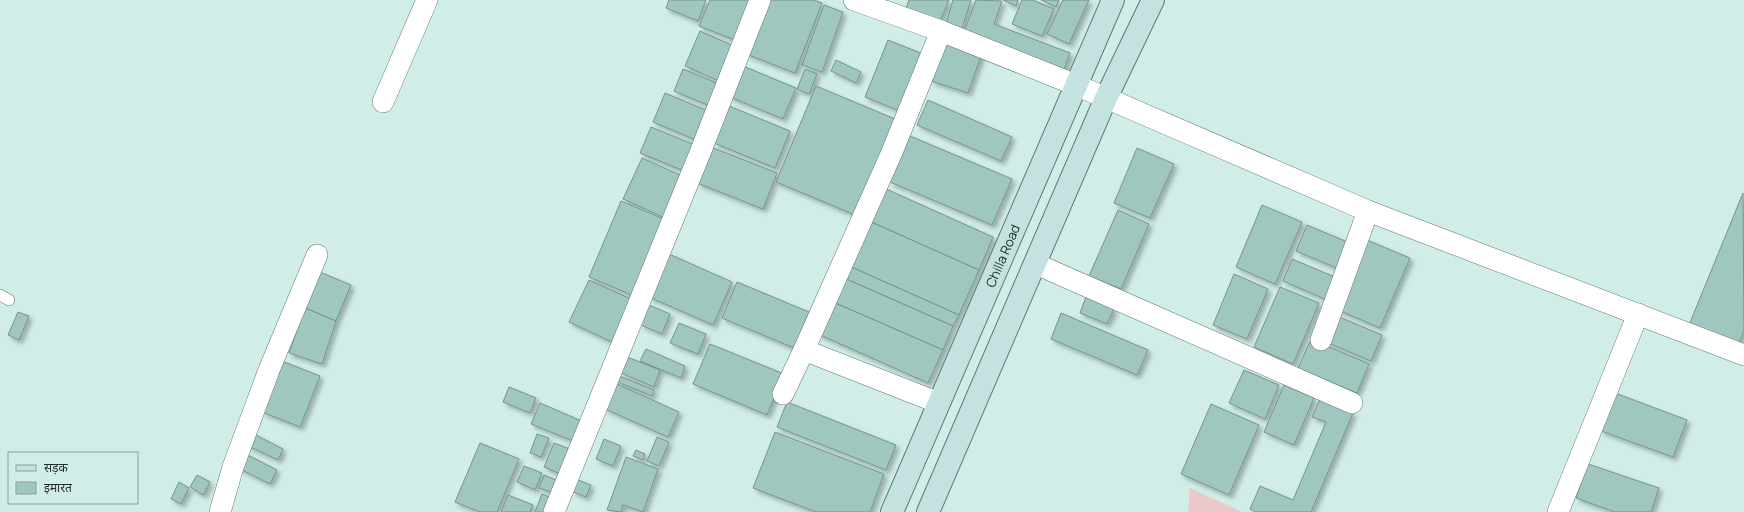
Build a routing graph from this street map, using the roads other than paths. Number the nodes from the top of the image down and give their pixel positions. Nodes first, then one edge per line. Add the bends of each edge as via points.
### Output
1 (427, 0) edge
2 (760, 0) edge
3 (854, 0) edge
4 (1113, 0) edge
5 (1153, 0) edge
6 (941, 31) junction
7 (1076, 86) junction
8 (1106, 98) junction
9 (383, 102) dead end
10 (1368, 211) junction
11 (317, 255) dead end
12 (1036, 264) junction
13 (1638, 314) junction
14 (1321, 340) dead end
15 (804, 350) junction
16 (1744, 355) edge
17 (783, 394) dead end
18 (939, 403) junction
19 (1352, 403) dead end
20 (220, 512) edge
21 (554, 512) edge
22 (892, 512) edge
23 (928, 512) edge
24 (1558, 512) edge

1 - 9 street
2 - 21 street via 698,160
3 - 6 street
4 - 7 main road, Chilla Road
5 - 8 main road
6 - 7 street
6 - 15 street via 892,152
7 - 8 street
7 - 18 main road, Chilla Road
8 - 10 street
8 - 12 main road
10 - 13 street
10 - 14 street
11 - 20 street via 269,370 233,467
12 - 19 street
12 - 23 main road
13 - 16 street
13 - 24 street
15 - 17 street
15 - 18 street
18 - 22 main road, Chilla Road

